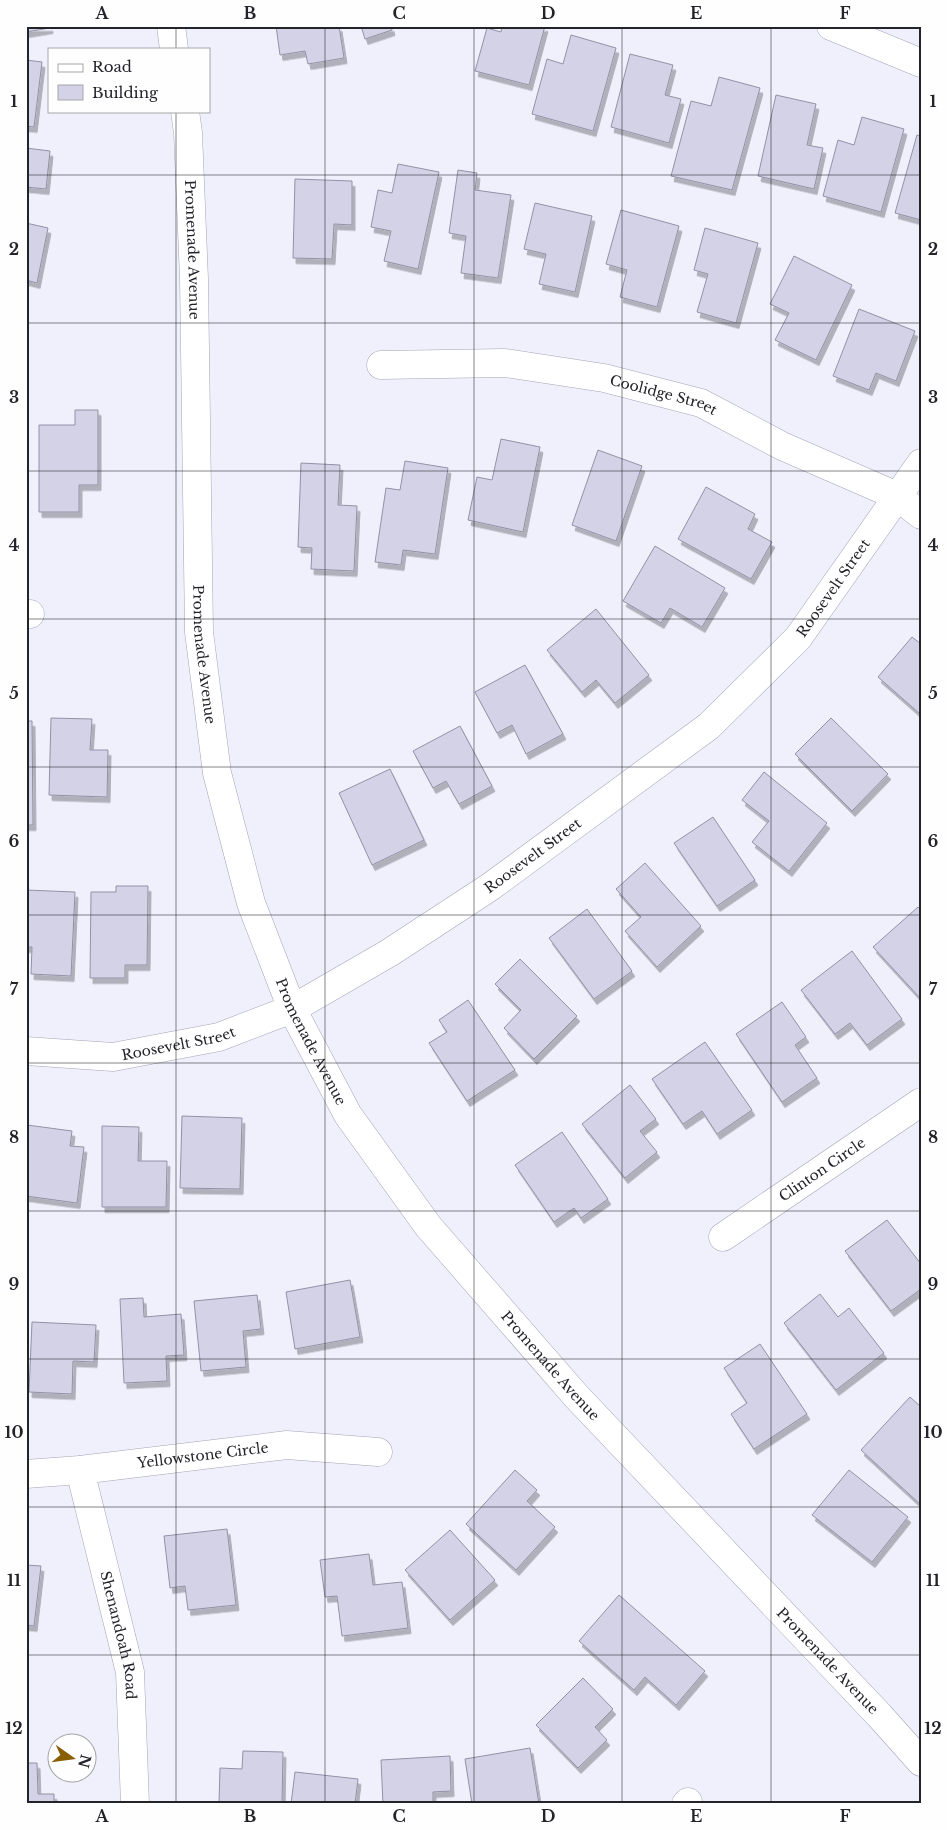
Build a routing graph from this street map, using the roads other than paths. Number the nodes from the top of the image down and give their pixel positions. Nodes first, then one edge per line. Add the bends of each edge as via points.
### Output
1 (170, 26) edge
2 (831, 26) edge
3 (174, 48) edge
4 (921, 63) edge
5 (185, 112) edge
6 (381, 365) dead end
7 (921, 463) edge
8 (897, 496) junction
9 (921, 515) edge
10 (292, 1009) junction
11 (26, 1051) edge
12 (921, 1102) edge
13 (723, 1237) dead end
14 (378, 1452) dead end
15 (80, 1470) junction
16 (26, 1474) edge
17 (921, 1762) edge
18 (135, 1804) edge

1 - 3 street
2 - 4 street
5 - 10 street, Promenade Avenue via 194,279 199,632 217,773 251,902
6 - 8 street, Coolidge Street via 505,363 604,378 700,403 782,446
7 - 8 street, Roosevelt Street
8 - 9 street, Coolidge Street
8 - 10 street, Roosevelt Street via 798,638 709,726 490,887
10 - 11 street, Roosevelt Street via 220,1037 112,1057
10 - 17 street, Promenade Avenue via 348,1114 428,1226 577,1397
12 - 13 street, Clinton Circle
14 - 15 street, Yellowstone Circle via 288,1445
15 - 16 street, Yellowstone Circle
15 - 18 street, Shenandoah Road via 130,1672

